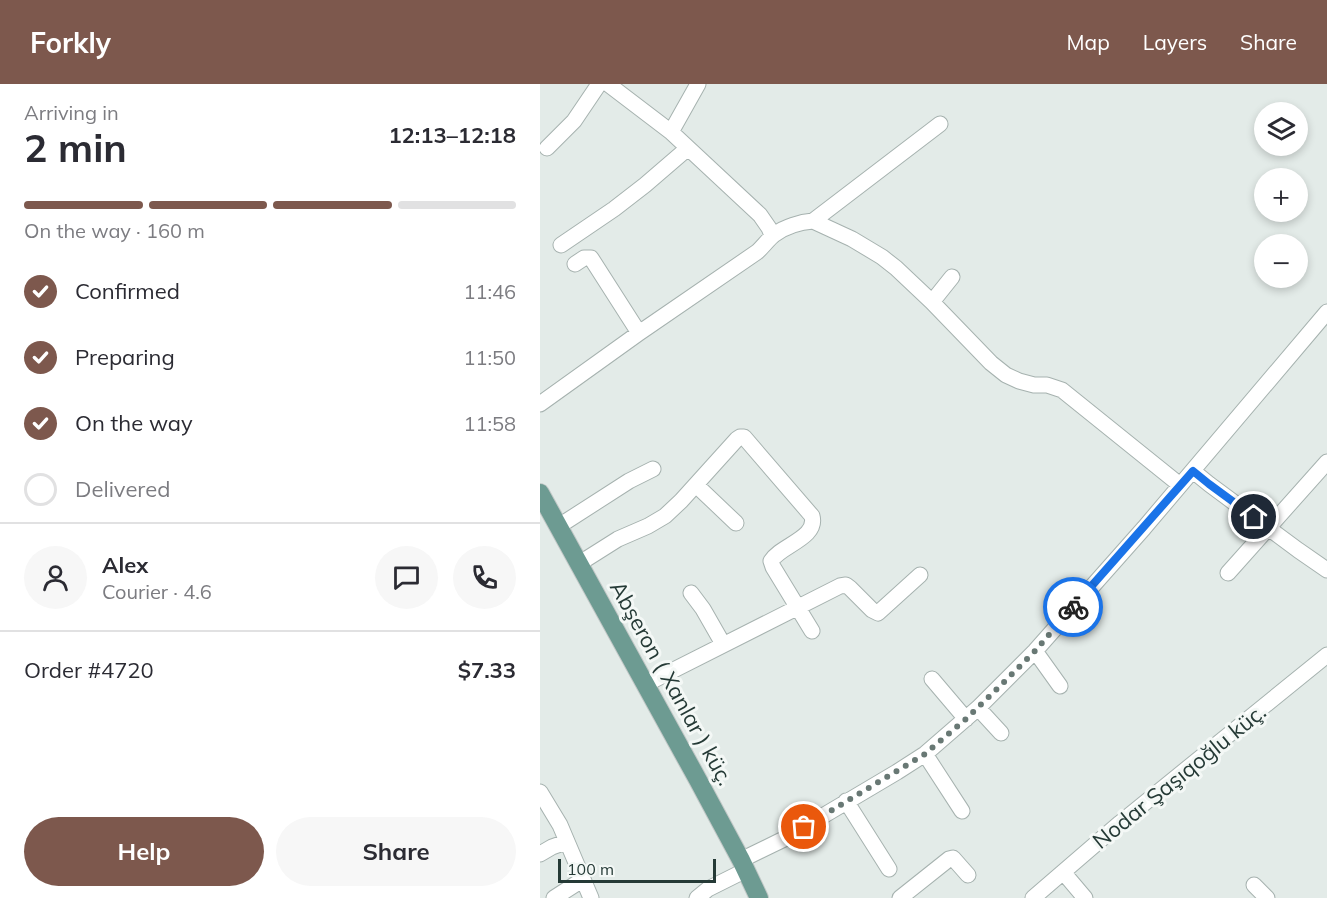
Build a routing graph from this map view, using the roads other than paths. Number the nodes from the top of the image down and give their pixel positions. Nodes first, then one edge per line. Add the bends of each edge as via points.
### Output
1 (599, 84) edge
2 (608, 84) edge
3 (698, 84) edge
4 (940, 124) dead end
5 (671, 132) junction
6 (547, 148) dead end
7 (688, 148) junction
8 (813, 221) junction
9 (772, 235) junction
10 (561, 245) dead end
11 (575, 264) dead end
12 (952, 277) dead end
13 (932, 302) junction
14 (1327, 312) edge
15 (639, 333) junction
16 (540, 404) edge
17 (1327, 462) edge
18 (653, 469) dead end
19 (1193, 471) junction
20 (696, 485) junction
21 (1180, 485) junction
22 (540, 493) edge
23 (540, 512) edge
24 (736, 523) dead end
25 (559, 526) junction
26 (1269, 528) junction
27 (580, 564) junction
28 (1327, 570) edge
29 (1228, 573) dead end
30 (920, 575) dead end
31 (691, 593) dead end
32 (798, 606) junction
33 (812, 631) dead end
34 (723, 645) junction
35 (1035, 651) junction
36 (1327, 655) edge
37 (932, 679) dead end
38 (646, 684) junction
39 (1060, 686) dead end
40 (972, 714) junction
41 (1002, 733) dead end
42 (925, 754) junction
43 (540, 792) edge
44 (846, 801) junction
45 (962, 811) dead end
46 (566, 842) junction
47 (540, 854) edge
48 (739, 867) junction
49 (889, 869) dead end
50 (1063, 872) junction
51 (968, 875) dead end
52 (582, 880) junction
53 (1254, 885) dead end
54 (554, 898) edge
55 (591, 898) edge
56 (698, 898) edge
57 (749, 898) edge
58 (759, 898) edge
59 (900, 898) edge
60 (1033, 898) edge
61 (1085, 898) edge
62 (1267, 898) edge

1 - 6 street via 574,121
2 - 5 street
3 - 5 street
4 - 8 street
5 - 7 street
7 - 9 street via 760,215
7 - 10 street via 614,209
8 - 9 street
8 - 13 street via 882,257
9 - 15 street via 757,252
11 - 15 street via 588,257 594,261
12 - 13 street
13 - 21 street via 1006,375 1062,390
14 - 19 street
15 - 16 street
17 - 26 street
18 - 25 street
19 - 21 street
19 - 26 street
20 - 24 street
20 - 27 street via 658,521 618,539
20 - 32 street via 737,439 744,437 805,507 812,516 811,529 771,561
21 - 35 street
22 - 25 main road, Abşeron ( Xanlar ) küç.
23 - 48 main road
25 - 27 main road, Abşeron ( Xanlar ) küç.
26 - 28 street
26 - 29 street
27 - 38 main road, Abşeron ( Xanlar ) küç.
30 - 32 street via 878,613 846,585
31 - 34 street
32 - 33 street
32 - 34 street
34 - 38 street
35 - 39 street
35 - 40 street
36 - 50 street, Nodar Şaşıqoğlu küç.
37 - 40 street
38 - 48 main road, Abşeron ( Xanlar ) küç.
40 - 41 street
40 - 42 street
42 - 44 street
42 - 45 street
43 - 46 street
44 - 48 street
44 - 49 street
46 - 47 street
46 - 52 street
48 - 56 street
48 - 57 main road
48 - 58 main road, Abşeron ( Xanlar ) küç.
50 - 60 street, Nodar Şaşıqoğlu küç.
50 - 61 street
51 - 59 street via 956,860 949,859
52 - 54 street
52 - 55 street
53 - 62 street

